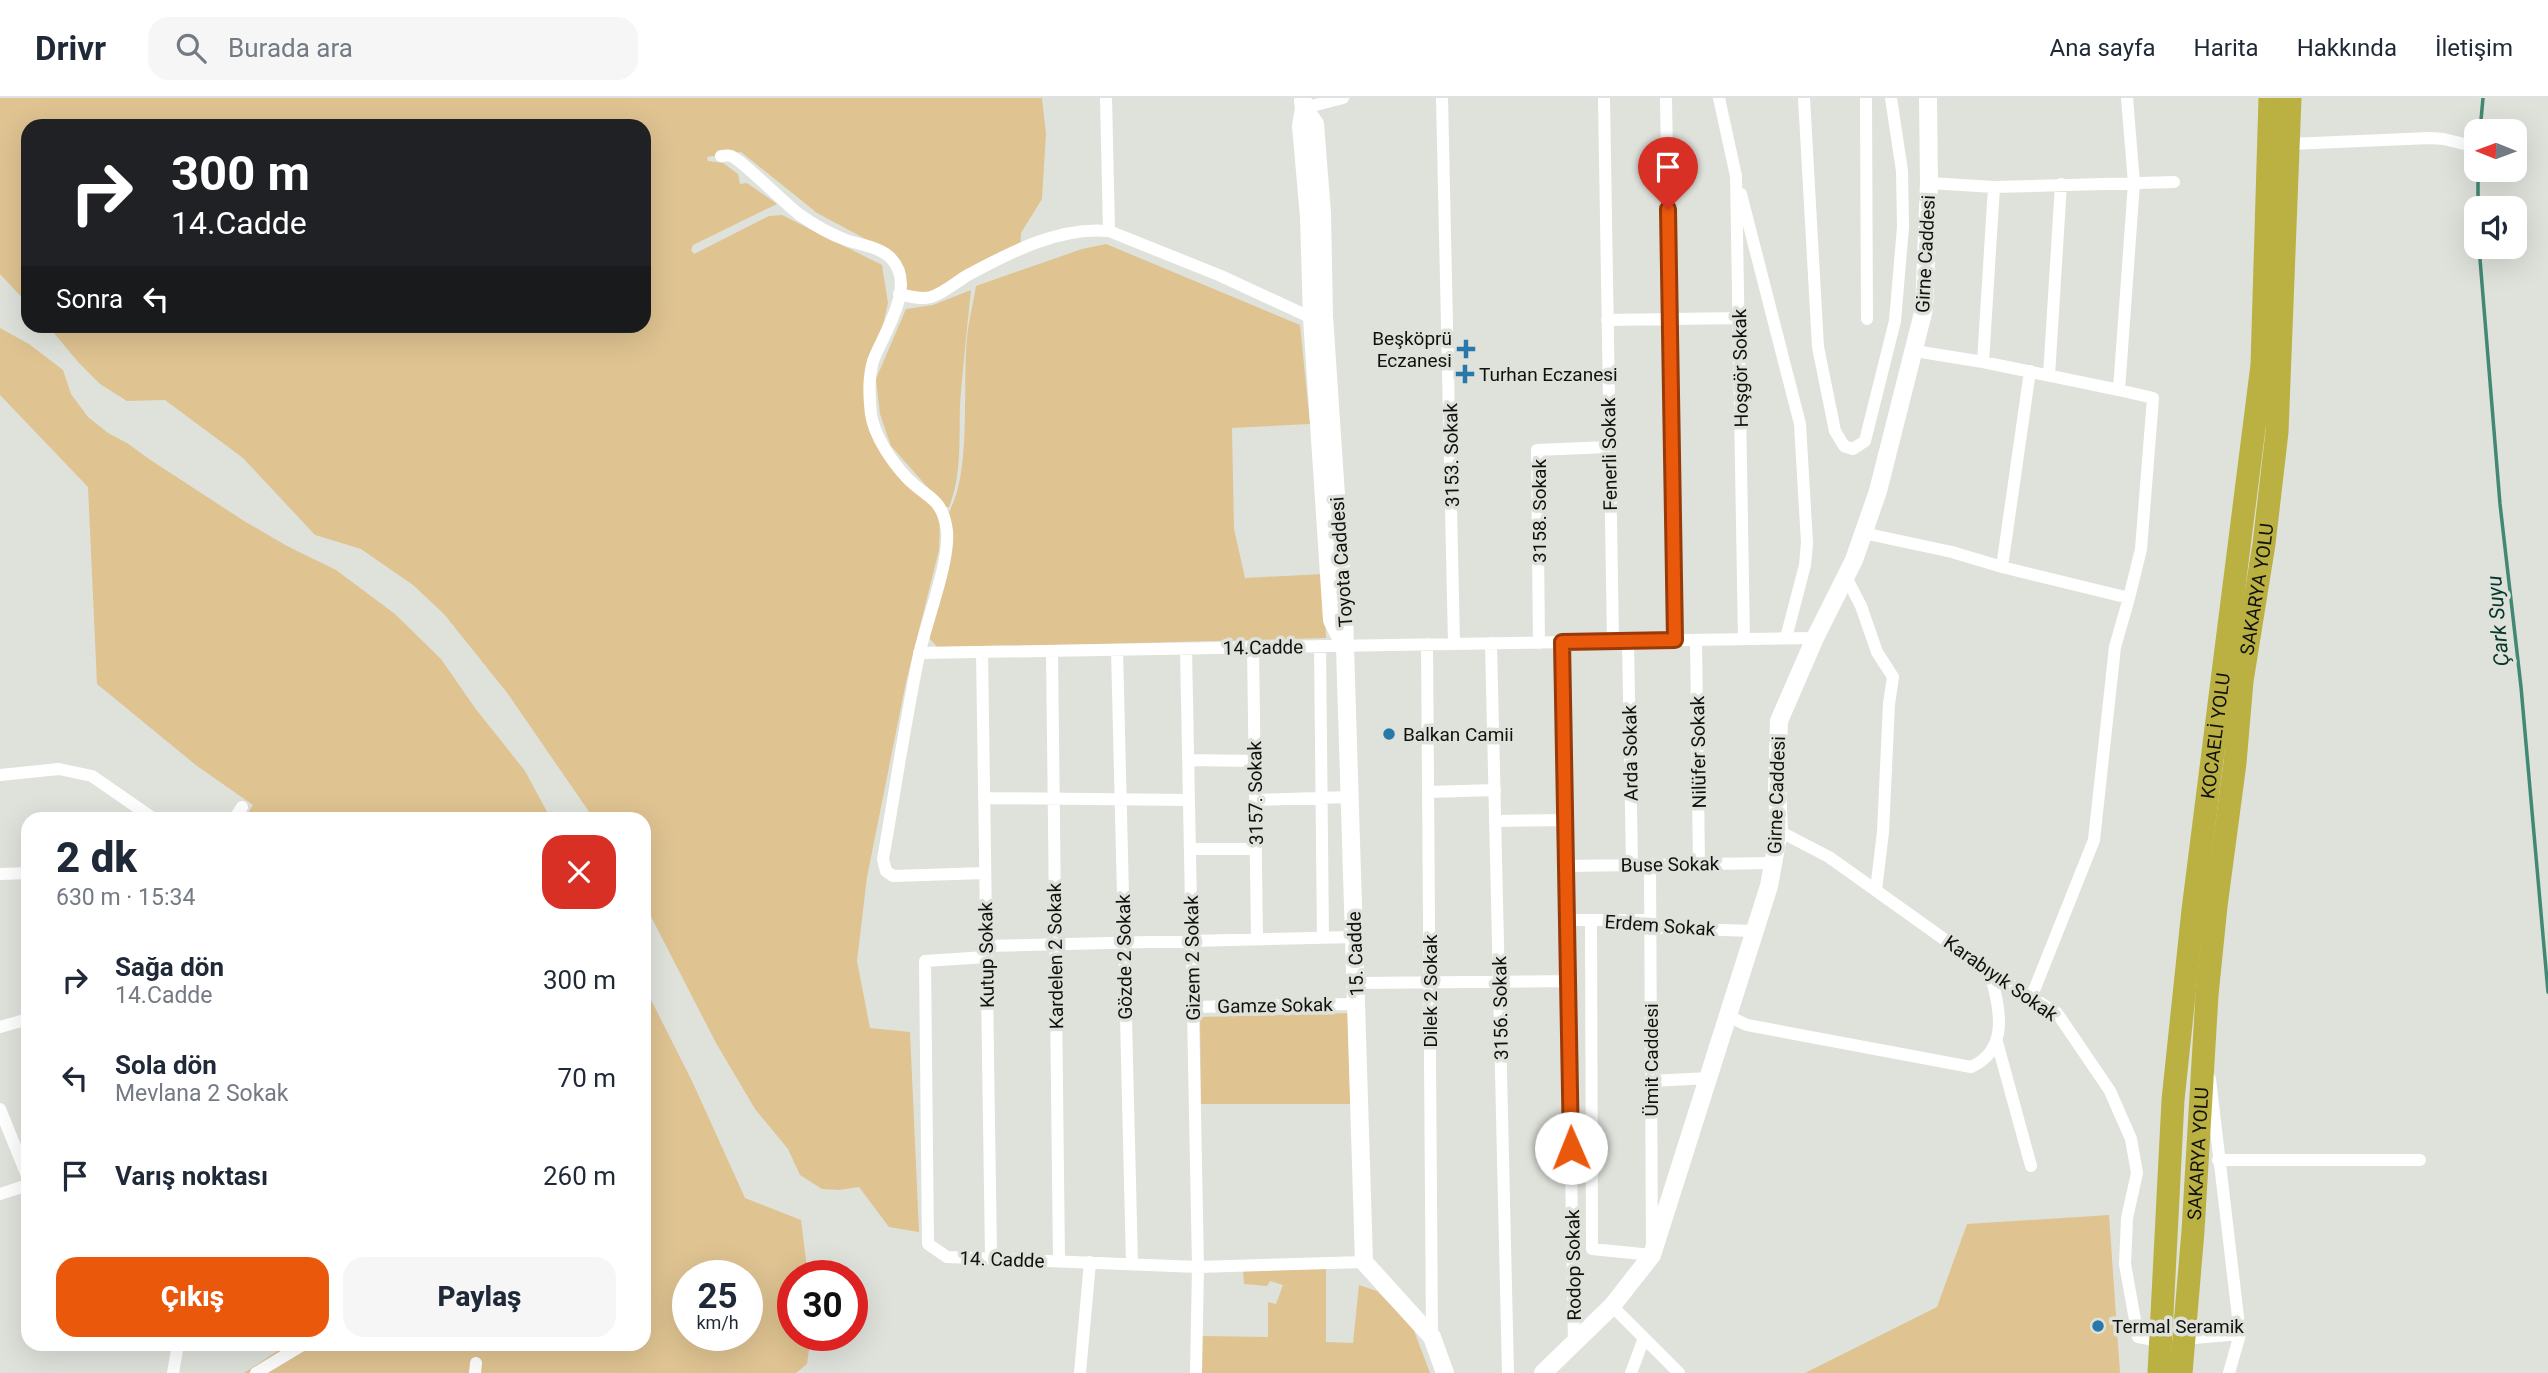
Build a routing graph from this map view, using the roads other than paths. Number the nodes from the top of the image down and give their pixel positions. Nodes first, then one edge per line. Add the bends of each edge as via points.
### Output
1 (1106, 98) edge
2 (1343, 98) edge
3 (1443, 98) edge
4 (1604, 98) edge
5 (1666, 98) edge
6 (1719, 98) edge
7 (1804, 98) edge
8 (1866, 98) edge
9 (1891, 98) edge
10 (1928, 98) edge
11 (2127, 98) edge
12 (2261, 98) edge
13 (2270, 98) edge
14 (2290, 98) edge
15 (1303, 103) edge
16 (2290, 144) junction
17 (2464, 145) edge
18 (721, 156) dead end
19 (1736, 176) junction
20 (2174, 182) dead end
21 (1929, 183) junction
22 (2134, 183) junction
23 (2061, 184) junction
24 (1994, 187) junction
25 (1109, 231) junction
26 (2265, 236) junction
27 (899, 294) junction
28 (1318, 317) junction
29 (1739, 318) junction
30 (1670, 319) junction
31 (1867, 319) dead end
32 (1607, 320) junction
33 (1915, 351) junction
34 (1983, 362) junction
35 (2030, 371) junction
36 (2049, 376) junction
37 (2119, 390) junction
38 (1609, 447) junction
39 (1863, 533) junction
40 (2002, 566) junction
41 (1846, 578) junction
42 (2129, 598) junction
43 (1786, 638) junction
44 (1815, 638) junction
45 (1744, 639) junction
46 (1675, 640) junction
47 (1696, 640) junction
48 (1613, 641) junction
49 (1628, 641) junction
50 (1562, 642) junction
51 (1491, 643) junction
52 (1539, 643) junction
53 (1454, 644) junction
54 (1427, 645) junction
55 (1320, 646) junction
56 (1346, 646) junction
57 (1253, 647) junction
58 (1186, 649) junction
59 (1117, 650) junction
60 (1052, 651) junction
61 (982, 652) junction
62 (919, 653) junction
63 (1188, 760) junction
64 (1255, 761) junction
65 (0, 775) edge
66 (1494, 790) junction
67 (1428, 792) junction
68 (1350, 797) junction
69 (984, 798) junction
70 (1321, 798) junction
71 (1054, 799) junction
72 (1121, 799) junction
73 (1189, 800) junction
74 (1255, 800) junction
75 (242, 807) dead end
76 (144, 812) edge
77 (239, 812) edge
78 (1565, 820) junction
79 (1495, 821) junction
80 (1779, 831) junction
81 (1190, 849) junction
82 (1256, 849) junction
83 (1773, 863) junction
84 (1650, 864) junction
85 (1699, 864) junction
86 (1632, 865) junction
87 (1566, 866) junction
88 (21, 873) edge
89 (985, 873) junction
90 (0, 874) edge
91 (1876, 890) junction
92 (1567, 920) junction
93 (1591, 920) junction
94 (1650, 924) junction
95 (1753, 931) junction
96 (1323, 937) junction
97 (1354, 937) junction
98 (1257, 939) junction
99 (1191, 941) junction
100 (1124, 942) junction
101 (1055, 944) junction
102 (986, 951) junction
103 (1990, 972) junction
104 (1568, 981) junction
105 (1430, 982) junction
106 (1499, 982) junction
107 (1356, 983) junction
108 (2031, 998) junction
109 (1356, 1004) junction
110 (1193, 1007) junction
111 (1728, 1016) junction
112 (21, 1020) edge
113 (0, 1027) edge
114 (2204, 1034) junction
115 (1997, 1042) junction
116 (1709, 1078) junction
117 (1651, 1081) junction
118 (0, 1110) edge
119 (2218, 1160) junction
120 (2420, 1160) dead end
121 (21, 1161) edge
122 (2031, 1166) dead end
123 (21, 1187) edge
124 (0, 1194) edge
125 (1651, 1255) junction
126 (991, 1257) junction
127 (1059, 1261) junction
128 (1090, 1262) junction
129 (1364, 1262) junction
130 (1132, 1264) junction
131 (1198, 1267) junction
132 (1612, 1306) junction
133 (2240, 1334) junction
134 (1432, 1337) junction
135 (1644, 1338) junction
136 (2171, 1341) junction
137 (1574, 1343) junction
138 (177, 1351) edge
139 (292, 1351) edge
140 (173, 1373) edge
141 (256, 1373) edge
142 (1080, 1373) edge
143 (1196, 1373) edge
144 (1445, 1373) edge
145 (1508, 1373) edge
146 (1543, 1373) edge
147 (1631, 1373) edge
148 (1679, 1373) edge
149 (2159, 1373) edge
150 (2181, 1373) edge
151 (2229, 1373) edge

1 - 25 street
2 - 15 street
3 - 53 street, 3153. Sokak
4 - 32 street, Fenerli Sokak
5 - 30 street
6 - 19 street, Hoşgör Sokak
7 - 9 street via 1818,347 1835,431 1844,446 1853,449 1866,442 1895,321 1903,227 1902,172
8 - 31 street
10 - 21 street, Girne Caddesi
11 - 22 street
12 - 26 highway
13 - 26 highway, KOCAELİ YOLU
14 - 16 highway, SAKARYA YOLU
15 - 28 street, Toyota Caddesi via 1315,124 1321,213
16 - 17 street via 2444,139
16 - 114 highway, SAKARYA YOLU via 2277,432 2242,681
18 - 27 street via 733,156 779,198 829,233 887,255 899,275
19 - 29 street, Hoşgör Sokak
19 - 43 street via 1800,424 1806,554
20 - 22 street
21 - 24 street
21 - 33 street, Girne Caddesi via 1924,309
22 - 23 street
22 - 37 street
23 - 24 street
23 - 36 street
24 - 34 street
25 - 27 street via 1068,232 1038,242 929,298
25 - 28 street
26 - 136 highway, KOCAELİ YOLU via 2262,365 2173,1100
27 - 62 street via 896,313 874,360 869,390 872,425 908,480 941,507 947,533
28 - 56 street, Toyota Caddesi
29 - 30 street
29 - 45 street, Hoşgör Sokak
30 - 32 street
30 - 46 street
32 - 38 street, Fenerli Sokak
33 - 34 street
33 - 39 street, Girne Caddesi
34 - 35 street
35 - 36 street
35 - 40 street
36 - 37 street
37 - 42 street via 2153,398 2141,549
38 - 48 street, Fenerli Sokak
38 - 52 street, 3158. Sokak via 1537,450
39 - 40 street
39 - 41 street, Girne Caddesi
40 - 42 street
41 - 44 street, Girne Caddesi
41 - 91 street via 1877,652 1893,677
42 - 108 street via 2115,647 2094,840
43 - 44 street, 14.Cadde
43 - 45 street, 14.Cadde
44 - 80 street, Girne Caddesi via 1779,721
45 - 47 street, 14.Cadde
46 - 47 street, 14.Cadde
46 - 49 street, 14.Cadde
47 - 85 street, Nilüfer Sokak
48 - 49 street, 14.Cadde
48 - 50 street, 14.Cadde
49 - 86 street, Arda Sokak
50 - 52 street, 14.Cadde
50 - 78 street, Rodop Sokak
51 - 52 street, 14.Cadde
51 - 53 street, 14.Cadde
51 - 66 street, 3156. Sokak
53 - 54 street, 14.Cadde
54 - 56 street, 14.Cadde
54 - 67 street, Dilek 2 Sokak
55 - 56 street, 14.Cadde
55 - 57 street, 14.Cadde
55 - 70 street
56 - 68 street, 15. Cadde
57 - 58 street, 14.Cadde
57 - 64 street, 3157. Sokak
58 - 59 street, 14.Cadde
58 - 63 street, Gizem 2 Sokak
59 - 60 street, 14.Cadde
59 - 72 street, Gözde 2 Sokak
60 - 61 street, 14.Cadde
60 - 71 street, Kardelen 2 Sokak
61 - 62 street, 14.Cadde
61 - 69 street, Kutup Sokak
62 - 89 street via 883,859 886,871 893,876
63 - 64 street
63 - 73 street, Gizem 2 Sokak
64 - 74 street, 3157. Sokak
65 - 76 street via 59,769 92,776
66 - 67 street
66 - 79 street, 3156. Sokak
67 - 105 street, Dilek 2 Sokak
68 - 70 street
68 - 97 street, 15. Cadde
69 - 71 street
69 - 89 street, Kutup Sokak
70 - 74 street
70 - 96 street
71 - 72 street
71 - 101 street, Kardelen 2 Sokak
72 - 73 street
72 - 100 street, Gözde 2 Sokak
73 - 81 street, Gizem 2 Sokak
74 - 82 street, 3157. Sokak
75 - 77 street
78 - 79 street
78 - 87 street, Rodop Sokak
79 - 106 street, 3156. Sokak
80 - 83 street, Girne Caddesi
80 - 91 street, Karabıyık Sokak via 1829,857
81 - 82 street
81 - 99 street, Gizem 2 Sokak
82 - 98 street, 3157. Sokak
83 - 85 street, Buse Sokak
83 - 95 street, Girne Caddesi
84 - 85 street, Buse Sokak
84 - 86 street, Buse Sokak
84 - 94 street, Ümit Caddesi
86 - 87 street, Buse Sokak
87 - 92 street, Rodop Sokak
88 - 90 street
89 - 102 street, Kutup Sokak
91 - 103 street, Karabıyık Sokak
92 - 93 street, Erdem Sokak
92 - 104 street, Rodop Sokak
93 - 94 street, Erdem Sokak via 1646,920
93 - 125 street via 1592,1249
94 - 95 street, Erdem Sokak
94 - 117 street, Ümit Caddesi
95 - 111 street, Girne Caddesi
96 - 97 street
96 - 98 street
97 - 107 street, 15. Cadde
98 - 99 street
99 - 100 street
99 - 110 street, Gizem 2 Sokak
100 - 101 street
100 - 130 street, Gözde 2 Sokak
101 - 102 street
101 - 127 street, Kardelen 2 Sokak
102 - 126 street, Kutup Sokak
102 - 126 street, 14. Cadde via 925,961 928,1244 947,1257
103 - 108 street, Karabıyık Sokak
103 - 115 street via 1999,1010
104 - 106 street
104 - 137 street, Rodop Sokak
105 - 106 street
105 - 107 street
105 - 134 street, Dilek 2 Sokak
106 - 145 street, 3156. Sokak
107 - 109 street, 15. Cadde
108 - 136 street, Karabıyık Sokak via 2057,1013 2110,1091 2131,1139 2137,1173 2127,1218 2125,1264 2138,1337
109 - 110 street, Gamze Sokak
109 - 129 street, 15. Cadde
110 - 131 street, Gizem 2 Sokak
111 - 115 street via 1747,1025 1971,1067 1983,1062
111 - 116 street, Girne Caddesi
112 - 113 street
114 - 119 street
114 - 136 highway, SAKARYA YOLU via 2193,1231
115 - 122 street
116 - 117 street
116 - 125 street, Girne Caddesi
117 - 125 street, Ümit Caddesi
118 - 121 street
119 - 120 street
119 - 133 street
123 - 124 street
125 - 132 street, Girne Caddesi
126 - 127 street, 14. Cadde
127 - 128 street, 14. Cadde
128 - 130 street, 14. Cadde
128 - 142 street
129 - 131 street, 14. Cadde
129 - 134 street
130 - 131 street, 14. Cadde
131 - 143 street, Gizem 2 Sokak
132 - 135 street
132 - 137 street, Girne Caddesi
133 - 136 street
133 - 151 street
134 - 144 street
135 - 147 street
135 - 148 street
136 - 149 highway, KOCAELİ YOLU
136 - 150 highway, SAKARYA YOLU
137 - 146 street, Girne Caddesi
138 - 140 street
139 - 141 street

